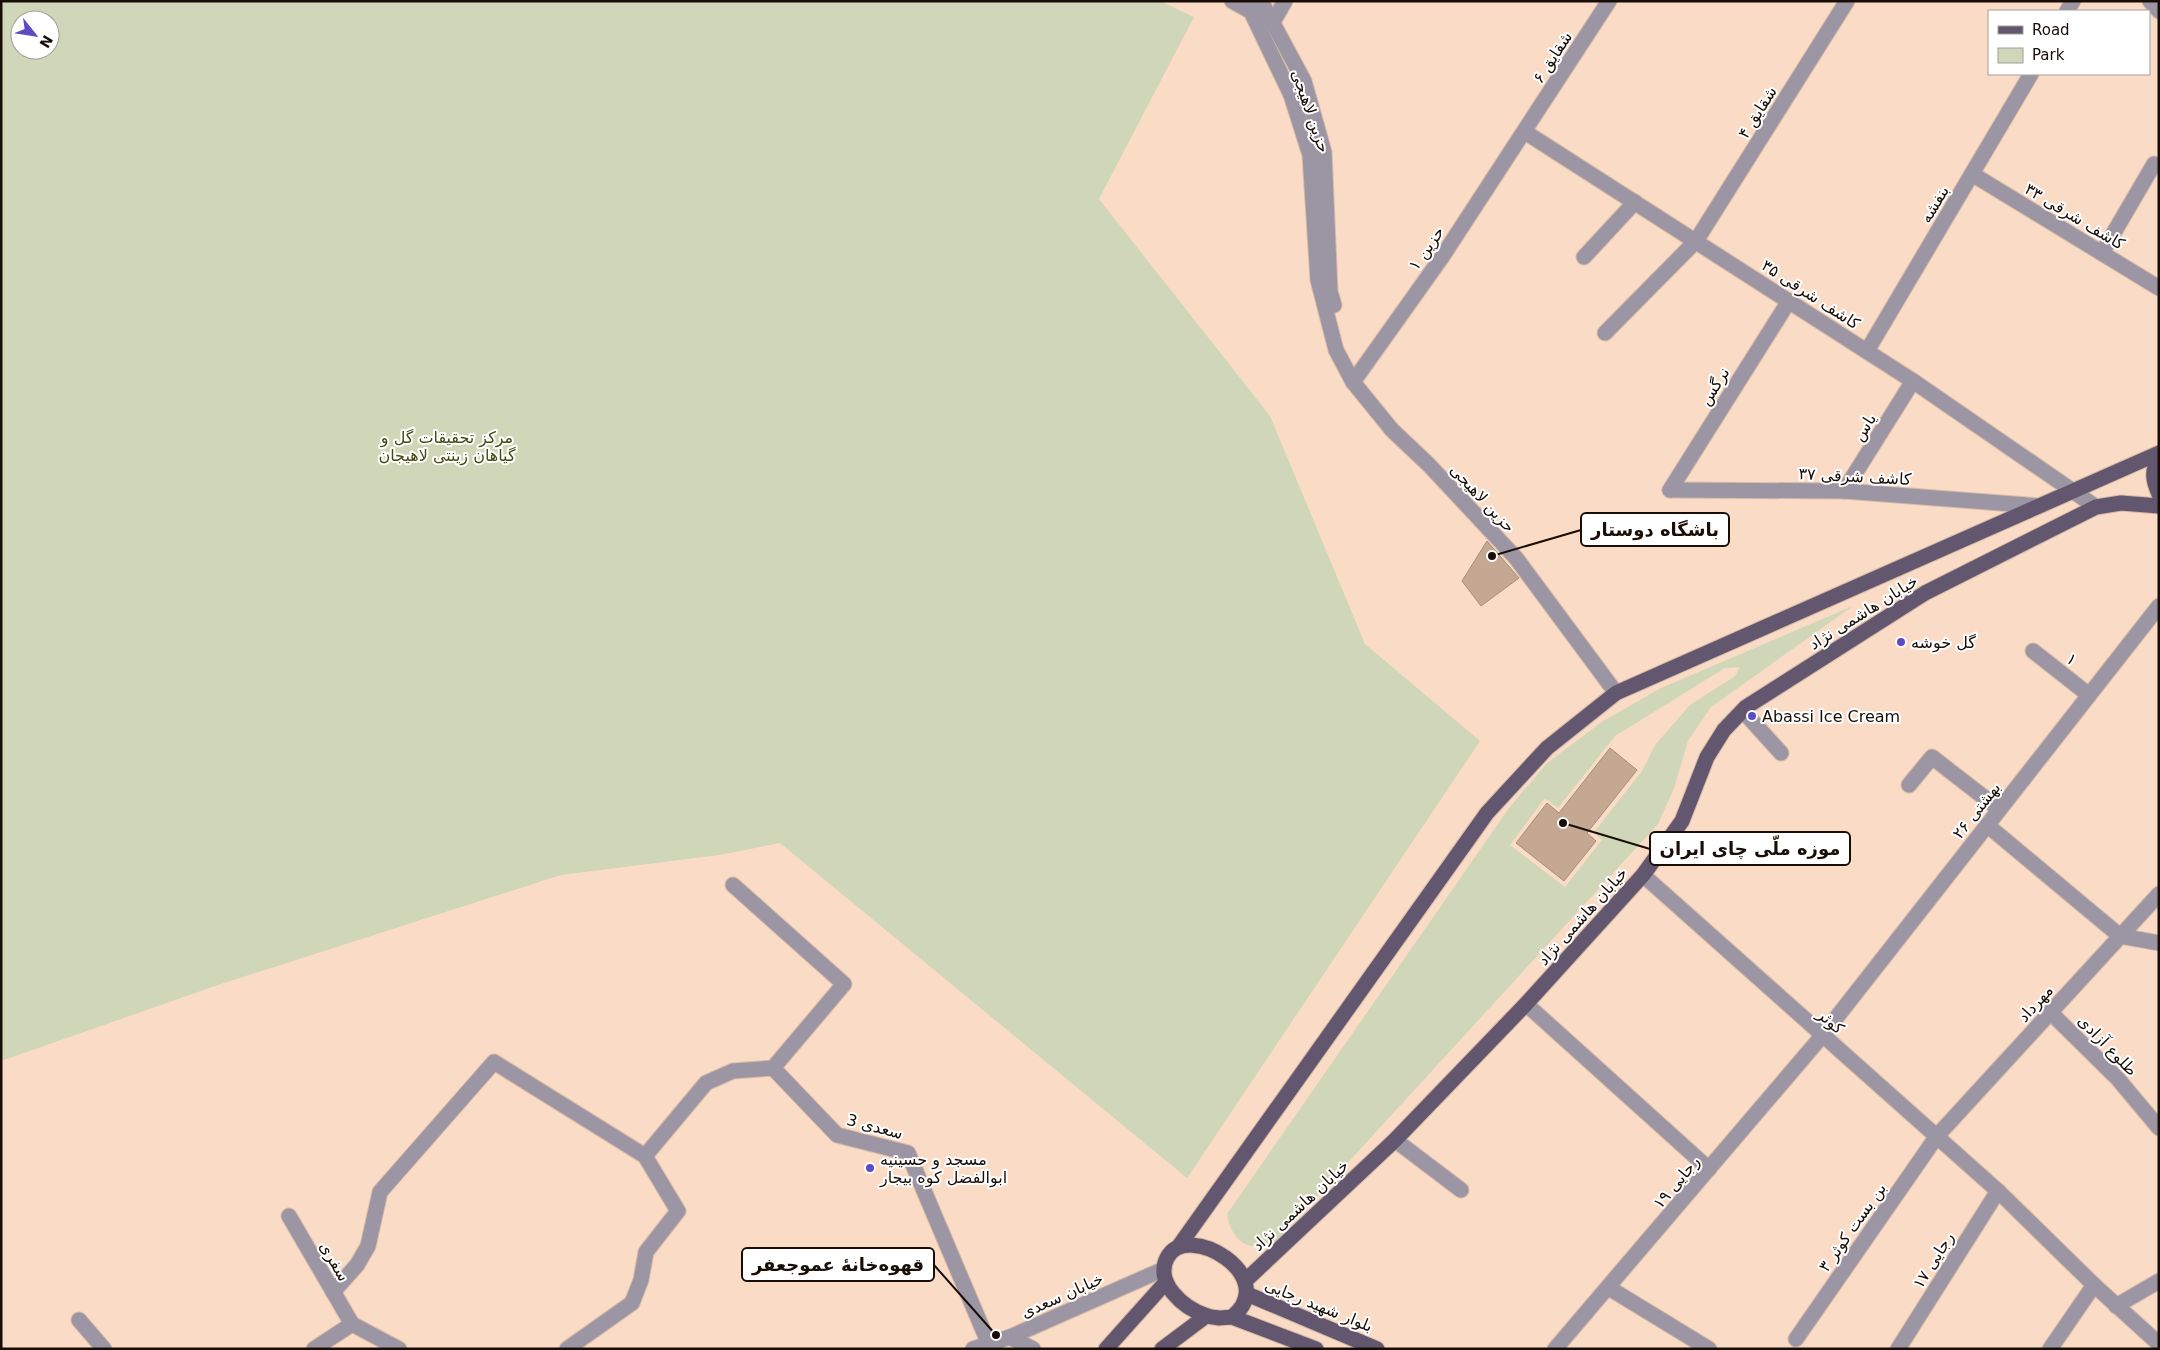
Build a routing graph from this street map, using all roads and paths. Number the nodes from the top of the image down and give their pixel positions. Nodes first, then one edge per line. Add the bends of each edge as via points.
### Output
1 (1232, 1) edge
2 (1285, 1) edge
3 (1609, 1) edge
4 (1847, 1) edge
5 (2150, 1) edge
6 (1253, 5) edge
7 (2159, 11) edge
8 (1273, 22) junction
9 (2030, 75) edge
10 (1525, 132) junction
11 (2154, 164) dead end
12 (1972, 174) junction
13 (1635, 202) junction
14 (1696, 241) junction
15 (2102, 253) junction
16 (1584, 257) dead end
17 (2159, 288) edge
18 (1789, 301) junction
19 (1605, 333) dead end
20 (1867, 351) junction
21 (1913, 381) junction
22 (1352, 382) junction
23 (2159, 453) edge
24 (2159, 458) edge
25 (1670, 490) joint
26 (1844, 491) junction
27 (2074, 491) junction
28 (2159, 494) edge
29 (2039, 506) junction
30 (2159, 506) edge
31 (2096, 507) junction
32 (2159, 606) edge
33 (2033, 651) dead end
34 (1616, 693) junction
35 (2089, 695) junction
36 (1743, 711) junction
37 (1781, 753) dead end
38 (1909, 785) dead end
39 (1999, 809) junction
40 (1987, 825) junction
41 (1643, 875) junction
42 (733, 885) dead end
43 (2159, 894) edge
44 (2120, 936) junction
45 (2159, 943) edge
46 (1526, 1004) junction
47 (2050, 1012) junction
48 (1822, 1036) junction
49 (774, 1068) junction
50 (2159, 1128) edge
51 (1937, 1136) junction
52 (1395, 1140) junction
53 (645, 1156) junction
54 (1709, 1169) junction
55 (1461, 1190) dead end
56 (1998, 1191) junction
57 (289, 1216) dead end
58 (1179, 1246) junction
59 (1165, 1275) junction
60 (2159, 1281) edge
61 (2094, 1285) junction
62 (1246, 1288) junction
63 (1609, 1288) junction
64 (333, 1292) junction
65 (2116, 1306) junction
66 (1206, 1316) junction
67 (1232, 1317) junction
68 (1308, 1319) junction
69 (79, 1320) dead end
70 (352, 1324) junction
71 (1010, 1337) junction
72 (1796, 1339) dead end
73 (989, 1344) junction
74 (2159, 1344) edge
75 (1310, 1346) edge
76 (104, 1349) edge
77 (314, 1349) edge
78 (400, 1349) edge
79 (566, 1349) edge
80 (973, 1349) edge
81 (1033, 1349) edge
82 (1106, 1349) edge
83 (1162, 1349) edge
84 (1377, 1349) edge
85 (1555, 1349) edge
86 (1710, 1349) edge
87 (1898, 1349) edge
88 (2050, 1349) edge

1 - 6 street
2 - 8 street
3 - 10 street, شقایق ۶
4 - 14 street, شقایق ۴
5 - 7 street
6 - 8 street, حزین لاهیجی
6 - 22 street, حزین لاهیجی via 1291,95 1310,155 1318,280 1336,350
8 - 22 street, حزین لاهیجی via 1304,82 1324,152 1330,290
9 - 12 street, بنفشه
10 - 13 street, کاشف شرقی ۳۵
10 - 22 street, حزین ۱ via 1442,257
11 - 15 street
12 - 15 street, کاشف شرقی ۳۳
12 - 20 street, بنفشه
13 - 14 street, کاشف شرقی ۳۵
13 - 16 street
14 - 18 street, کاشف شرقی ۳۵
14 - 19 street, شقایق ۴
15 - 17 street, کاشف شرقی ۳۳
18 - 20 street, کاشف شرقی ۳۵
18 - 25 street, نرگس
20 - 21 street, کاشف شرقی ۳۵
21 - 26 street, یاس
21 - 27 street, کاشف شرقی ۳۵
22 - 34 street, حزین لاهیجی via 1392,430 1516,558
23 - 27 main road
24 - 28 main road via 2153,481
25 - 26 street, کاشف شرقی ۳۷
26 - 29 street, کاشف شرقی ۳۷
27 - 29 main road
27 - 31 street, کاشف شرقی ۳۵
29 - 34 main road
30 - 31 main road, خیابان هاشمی نژاد via 2121,503
31 - 36 main road, خیابان هاشمی نژاد via 1925,593
32 - 35 street, بهشتی ۲۶
33 - 35 street, ۱
34 - 58 main road via 1547,748 1487,813
35 - 39 street, بهشتی ۲۶
36 - 37 street
36 - 41 main road, خیابان هاشمی نژاد via 1724,730 1707,757 1682,821
38 - 39 street via 1932,757
39 - 40 street, بهشتی ۲۶
40 - 44 street
40 - 48 street, بهشتی ۲۶
41 - 46 main road, خیابان هاشمی نژاد
41 - 48 street, کوثر
42 - 49 street via 844,984
43 - 44 street, مهرداد
44 - 45 street
44 - 47 street, مهرداد
46 - 52 main road, خیابان هاشمی نژاد
46 - 54 street
47 - 50 street, طلوع آزادی via 2118,1079
47 - 51 street, مهرداد
48 - 51 street, کوثر
48 - 54 street, رجایی ۱۹
49 - 53 street via 733,1070 706,1083
49 - 73 street, سعدی 3 via 837,1136 908,1153
51 - 56 street, کوثر
51 - 72 street, بن بست کوثر ۳
52 - 55 street
52 - 62 main road, خیابان هاشمی نژاد
53 - 64 street via 494,1062 380,1192 368,1246 357,1265
53 - 79 street via 678,1211 646,1252 641,1280 632,1303
54 - 63 street, رجایی ۱۹
56 - 61 street, کوثر
56 - 87 street, رجایی ۱۷
57 - 64 street, سفری
58 - 59 main road via 1167,1257
58 - 62 main road via 1193,1244 1223,1256 1238,1270
59 - 66 main road via 1173,1293 1188,1307
59 - 71 street, خیابان سعدی
59 - 82 main road
60 - 65 street
61 - 65 street, کوثر
61 - 88 street
62 - 67 main road via 1242,1308
62 - 68 main road, بلوار شهید رجایی
63 - 85 street, رجایی ۱۹
63 - 86 street
64 - 70 street, سفری
65 - 74 street, کوثر
66 - 67 main road
66 - 83 main road
67 - 75 main road
68 - 75 main road via 1296,1324 1293,1333
68 - 84 main road, بلوار شهید رجایی
69 - 76 street
70 - 77 street
70 - 78 street
71 - 73 street, خیابان سعدی
71 - 81 street
73 - 80 street, خیابان سعدی

